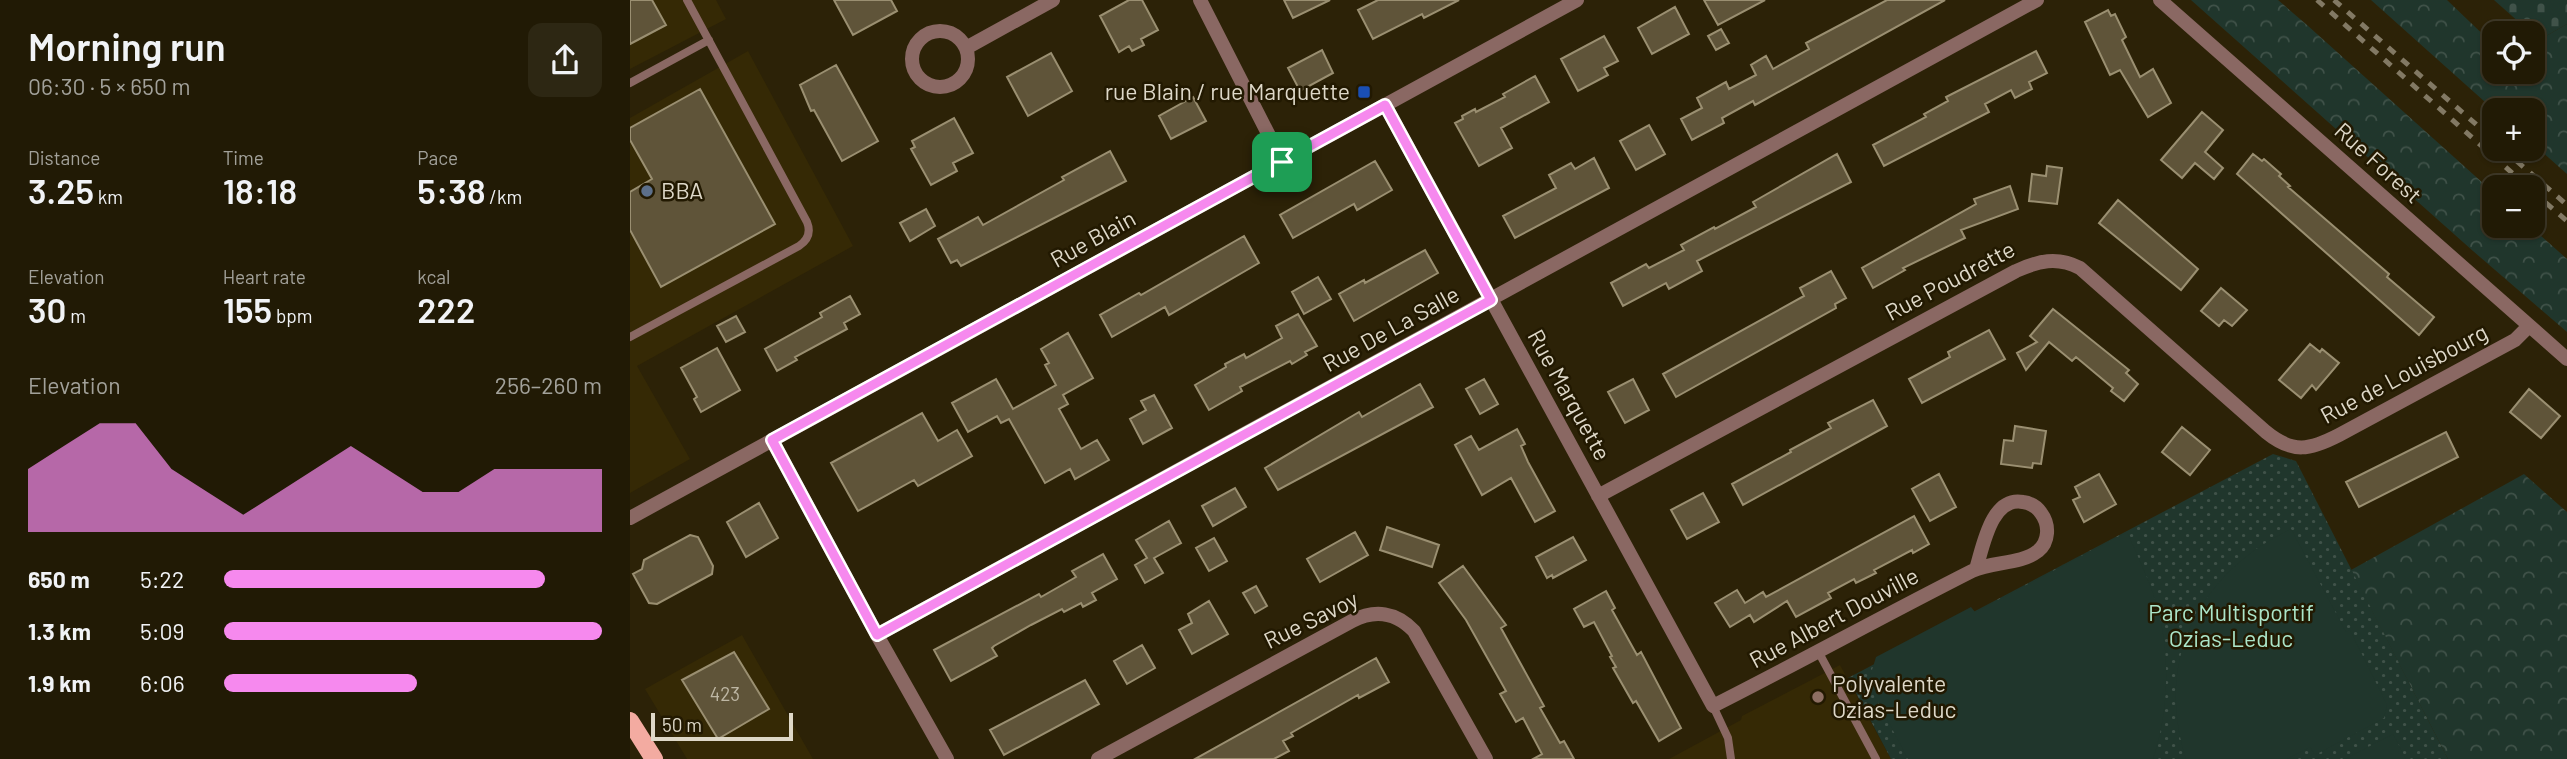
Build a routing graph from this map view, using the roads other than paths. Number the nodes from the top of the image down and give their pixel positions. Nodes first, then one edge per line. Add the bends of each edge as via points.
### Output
1 (687, 0) edge
2 (1053, 0) edge
3 (1200, 0) edge
4 (1577, 0) edge
5 (2037, 0) edge
6 (2160, 0) edge
7 (709, 40) junction
8 (966, 48) junction
9 (630, 83) edge
10 (1385, 105) junction
11 (1282, 162) junction
12 (1491, 300) junction
13 (2529, 326) junction
14 (630, 337) edge
15 (2567, 359) edge
16 (772, 440) junction
17 (2295, 447) joint
18 (1598, 496) junction
19 (630, 518) edge
20 (1976, 569) junction
21 (877, 635) junction
22 (1818, 651) junction
23 (1713, 706) junction
24 (630, 721) edge
25 (654, 759) edge
26 (947, 759) edge
27 (1098, 759) edge
28 (1486, 759) edge
29 (1731, 759) edge
30 (1876, 759) edge

1 - 7 lane
2 - 8 street
3 - 11 street
4 - 10 street, Rue Blain
5 - 12 street, Rue De La Salle
6 - 13 street, Rue Forest
7 - 9 lane
7 - 14 lane via 807,222 808,233 799,246
8 - 8 street via 953,33 925,34 913,49 913,68 924,83 950,85 967,66
10 - 11 street, Rue Blain
10 - 12 street, Rue Marquette
11 - 16 street, Rue Blain
12 - 18 street, Rue Marquette
12 - 21 street, Rue De La Salle
13 - 15 street, Rue Forest
13 - 17 street, Rue de Louisbourg via 2515,340 2339,435 2315,446
16 - 19 street, Rue Blain
16 - 21 street
17 - 18 street, Rue Poudrette via 2266,432 2080,268 2046,260 2016,271
18 - 23 street, Rue Marquette
20 - 20 street, Rue Albert Douville via 2036,553 2047,537 2042,514 2029,503 2008,504 1990,525
20 - 22 street, Rue Albert Douville
21 - 26 street
22 - 23 street, Rue Albert Douville
22 - 30 lane
23 - 29 lane via 1726,731
24 - 25 main road
27 - 28 street, Rue Savoy via 1352,621 1377,613 1398,618 1414,631

